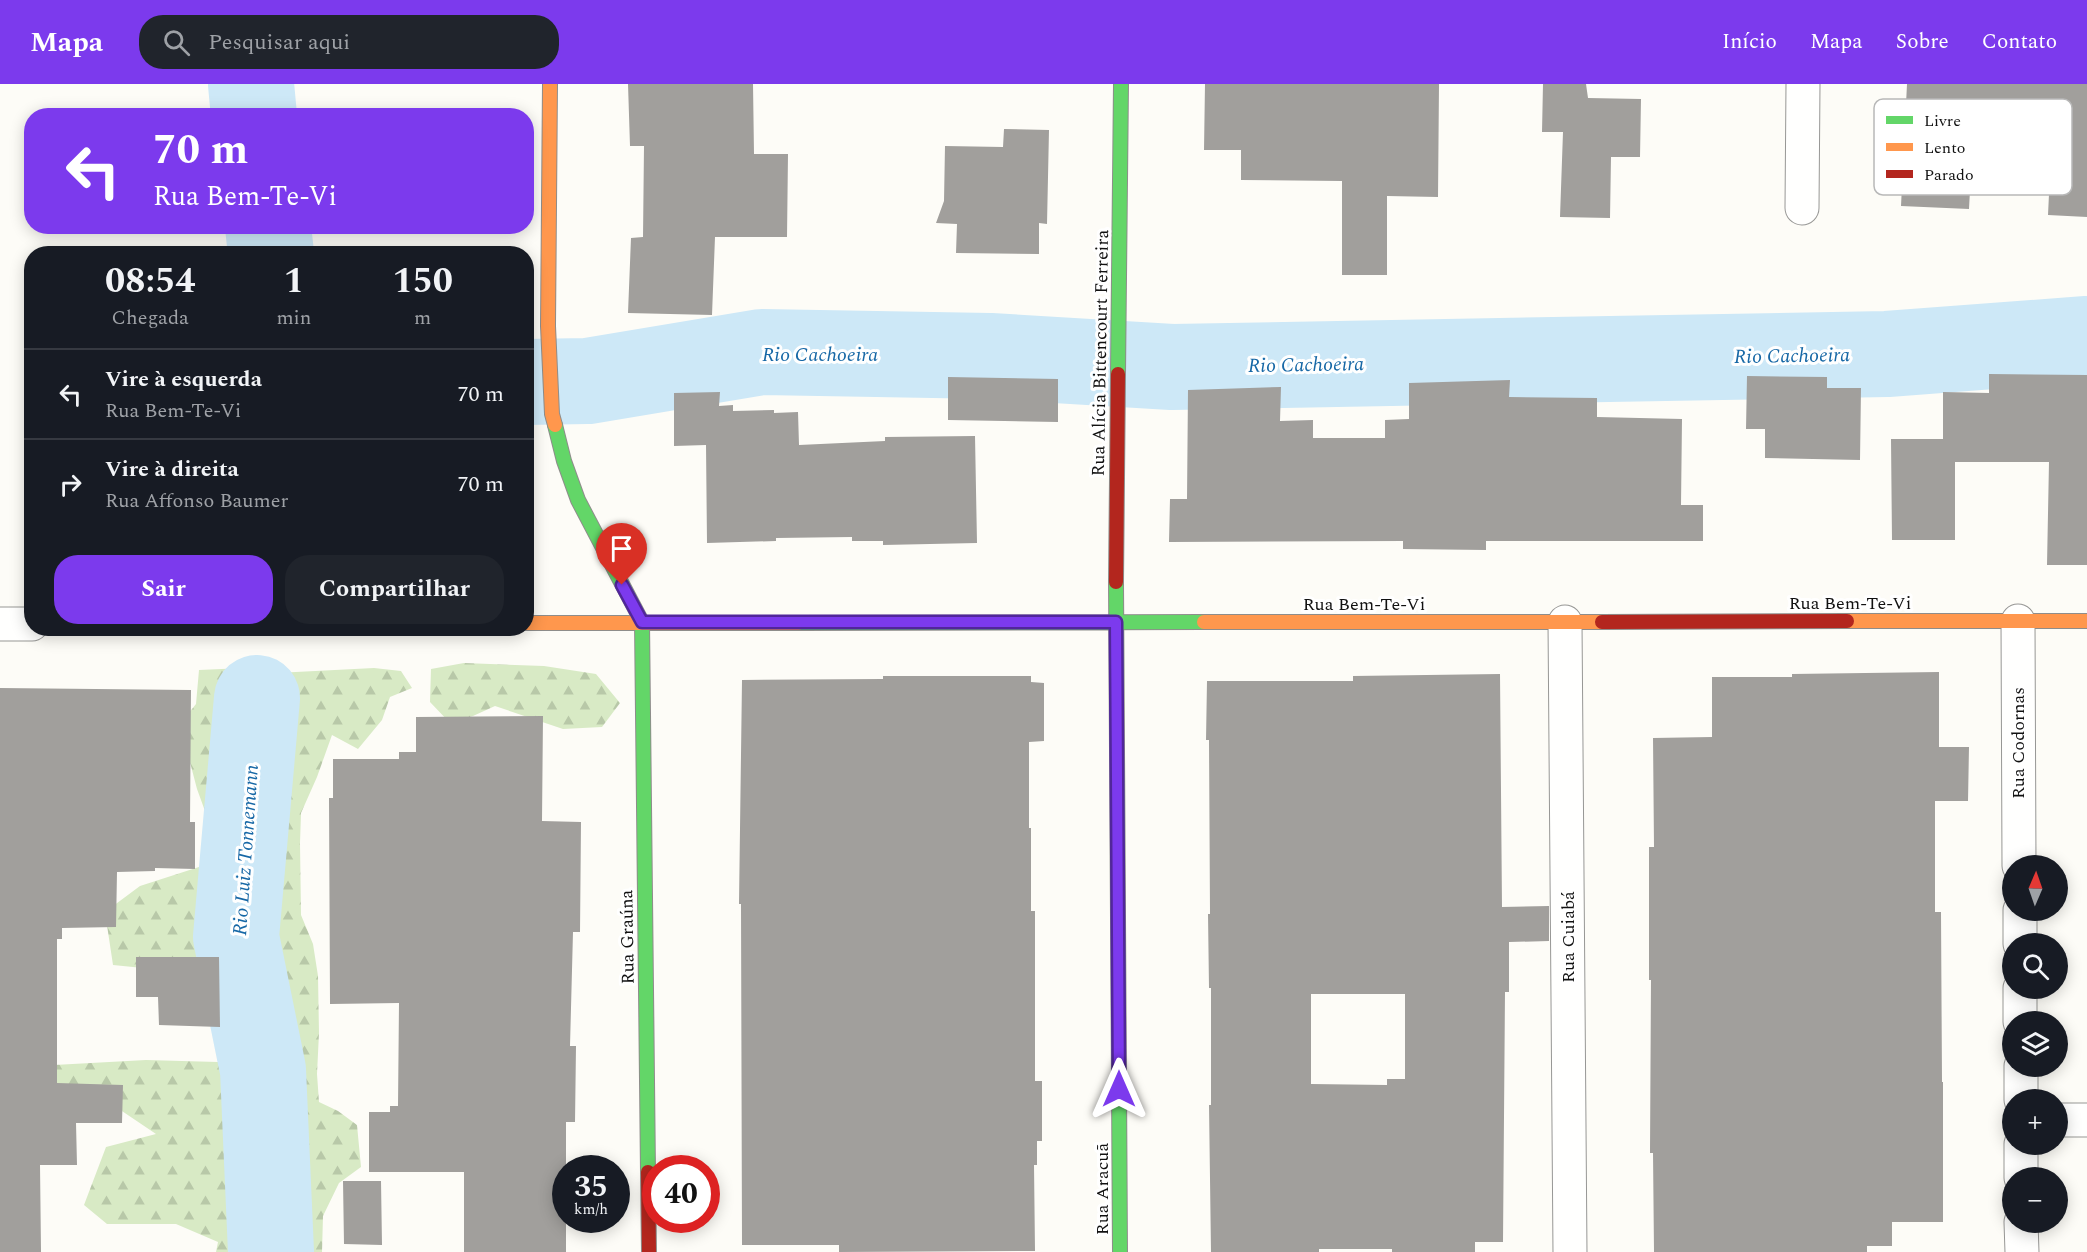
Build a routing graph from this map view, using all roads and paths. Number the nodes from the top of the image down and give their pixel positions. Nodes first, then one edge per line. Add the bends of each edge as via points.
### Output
1 (550, 84) edge
2 (1121, 84) edge
3 (1803, 84) edge
4 (1802, 208) dead end
5 (2018, 621) junction
6 (2087, 621) edge
7 (642, 622) junction
8 (1116, 622) junction
9 (1565, 622) junction
10 (534, 623) edge
11 (0, 624) edge
12 (24, 624) edge
13 (2019, 855) edge
14 (2068, 1120) edge
15 (2087, 1120) edge
16 (2021, 1233) edge
17 (649, 1252) edge
18 (1120, 1252) edge
19 (1570, 1252) edge
20 (2022, 1252) edge

1 - 7 street via 548,326 552,414 578,500
2 - 8 street, Rua Alícia Bittencourt Ferreira
3 - 4 street
5 - 6 street, Rua Bem-Te-Vi
5 - 9 street, Rua Bem-Te-Vi
5 - 13 street, Rua Codornas
7 - 8 street, Rua Bem-Te-Vi
7 - 10 street, Rua Bem-Te-Vi
7 - 17 street, Rua Graúna
8 - 9 street, Rua Bem-Te-Vi
8 - 18 street, Rua Aracuã
9 - 19 street, Rua Cuiabá
11 - 12 street
14 - 15 street
16 - 20 street

